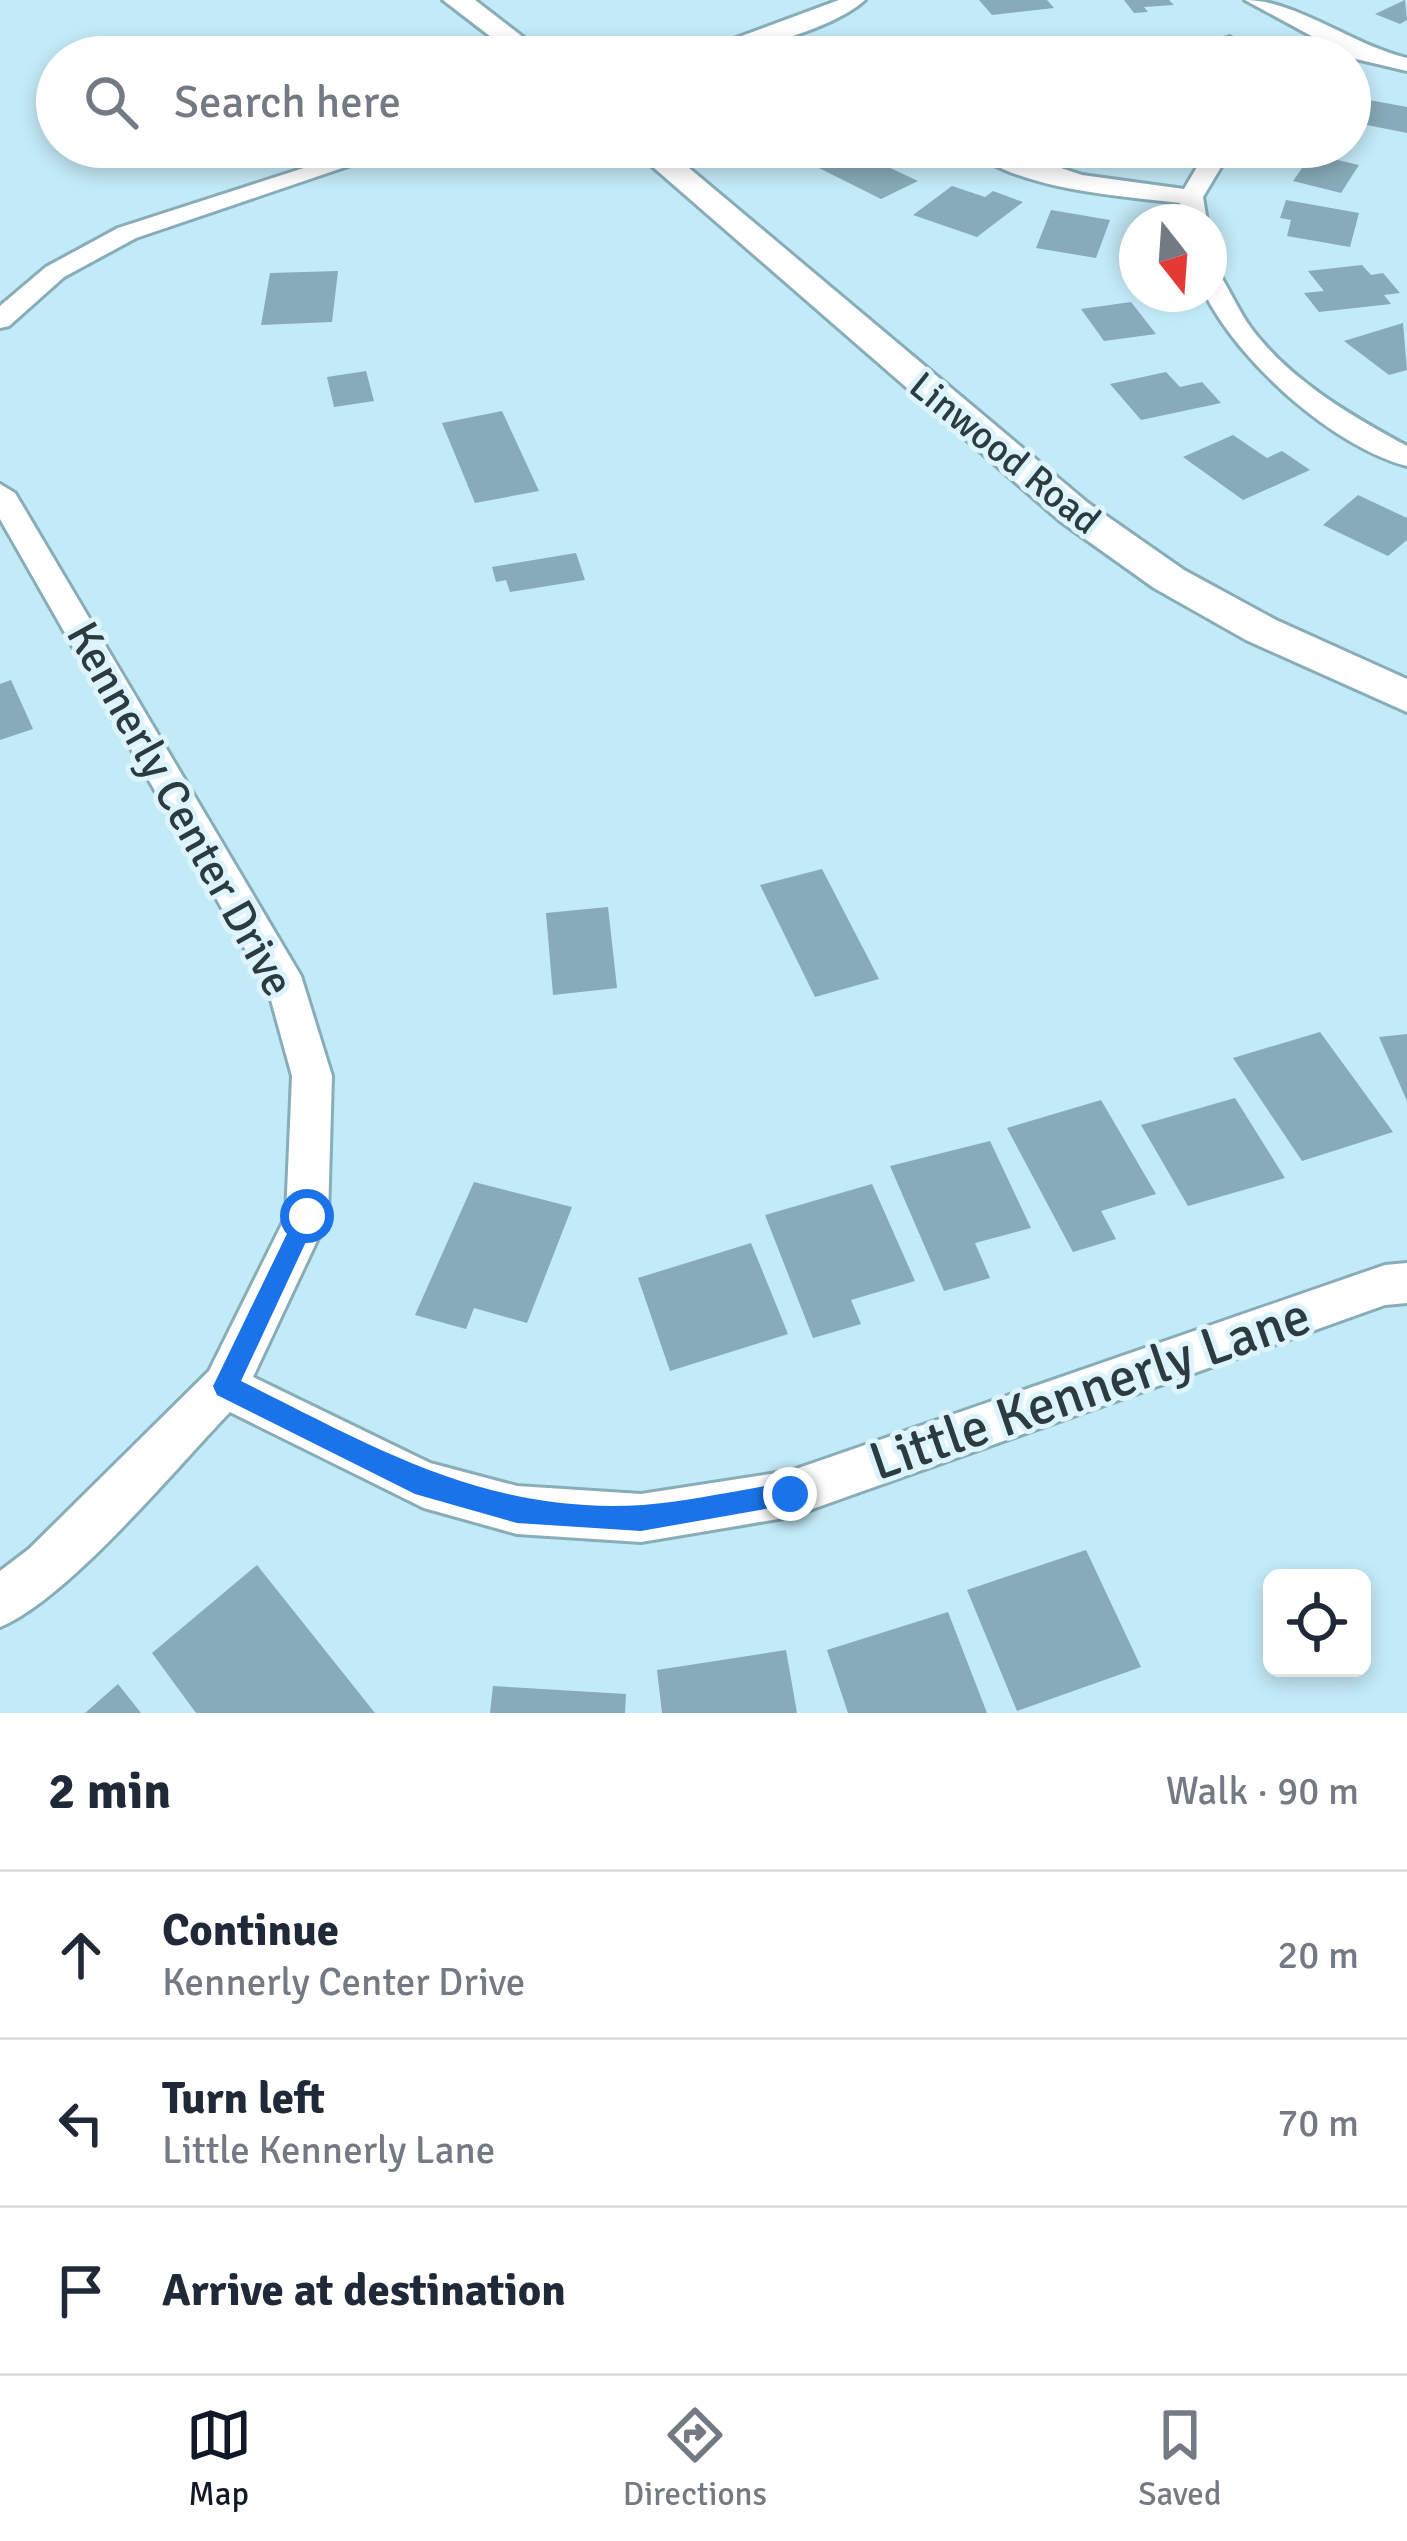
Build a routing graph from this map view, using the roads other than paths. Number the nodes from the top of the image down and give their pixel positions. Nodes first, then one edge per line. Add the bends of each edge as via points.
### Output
1 (458, 0) edge
2 (855, 0) edge
3 (1255, 0) edge
4 (507, 36) edge
5 (762, 36) edge
6 (1319, 36) edge
7 (1371, 59) edge
8 (1407, 65) edge
9 (327, 168) edge
10 (670, 168) edge
11 (1025, 168) edge
12 (1212, 168) edge
13 (1170, 204) edge
14 (1195, 204) edge
15 (1226, 312) edge
16 (0, 320) edge
17 (1407, 457) edge
18 (0, 493) edge
19 (1407, 697) edge
20 (1407, 1283) edge
21 (226, 1386) junction
22 (0, 1602) edge

1 - 4 street
2 - 5 street
3 - 6 street
7 - 8 street
9 - 16 street via 127,233 55,272
10 - 19 street, Linwood Road via 1074,512 1242,620
11 - 13 street
12 - 14 street
15 - 17 street via 1274,375 1338,422
18 - 21 street, Kennerly Center Drive via 287,987 311,1076 307,1216
20 - 21 street, Little Kennerly Lane via 790,1494 641,1518 517,1510 424,1485
21 - 22 street, Kennerly Center Drive

